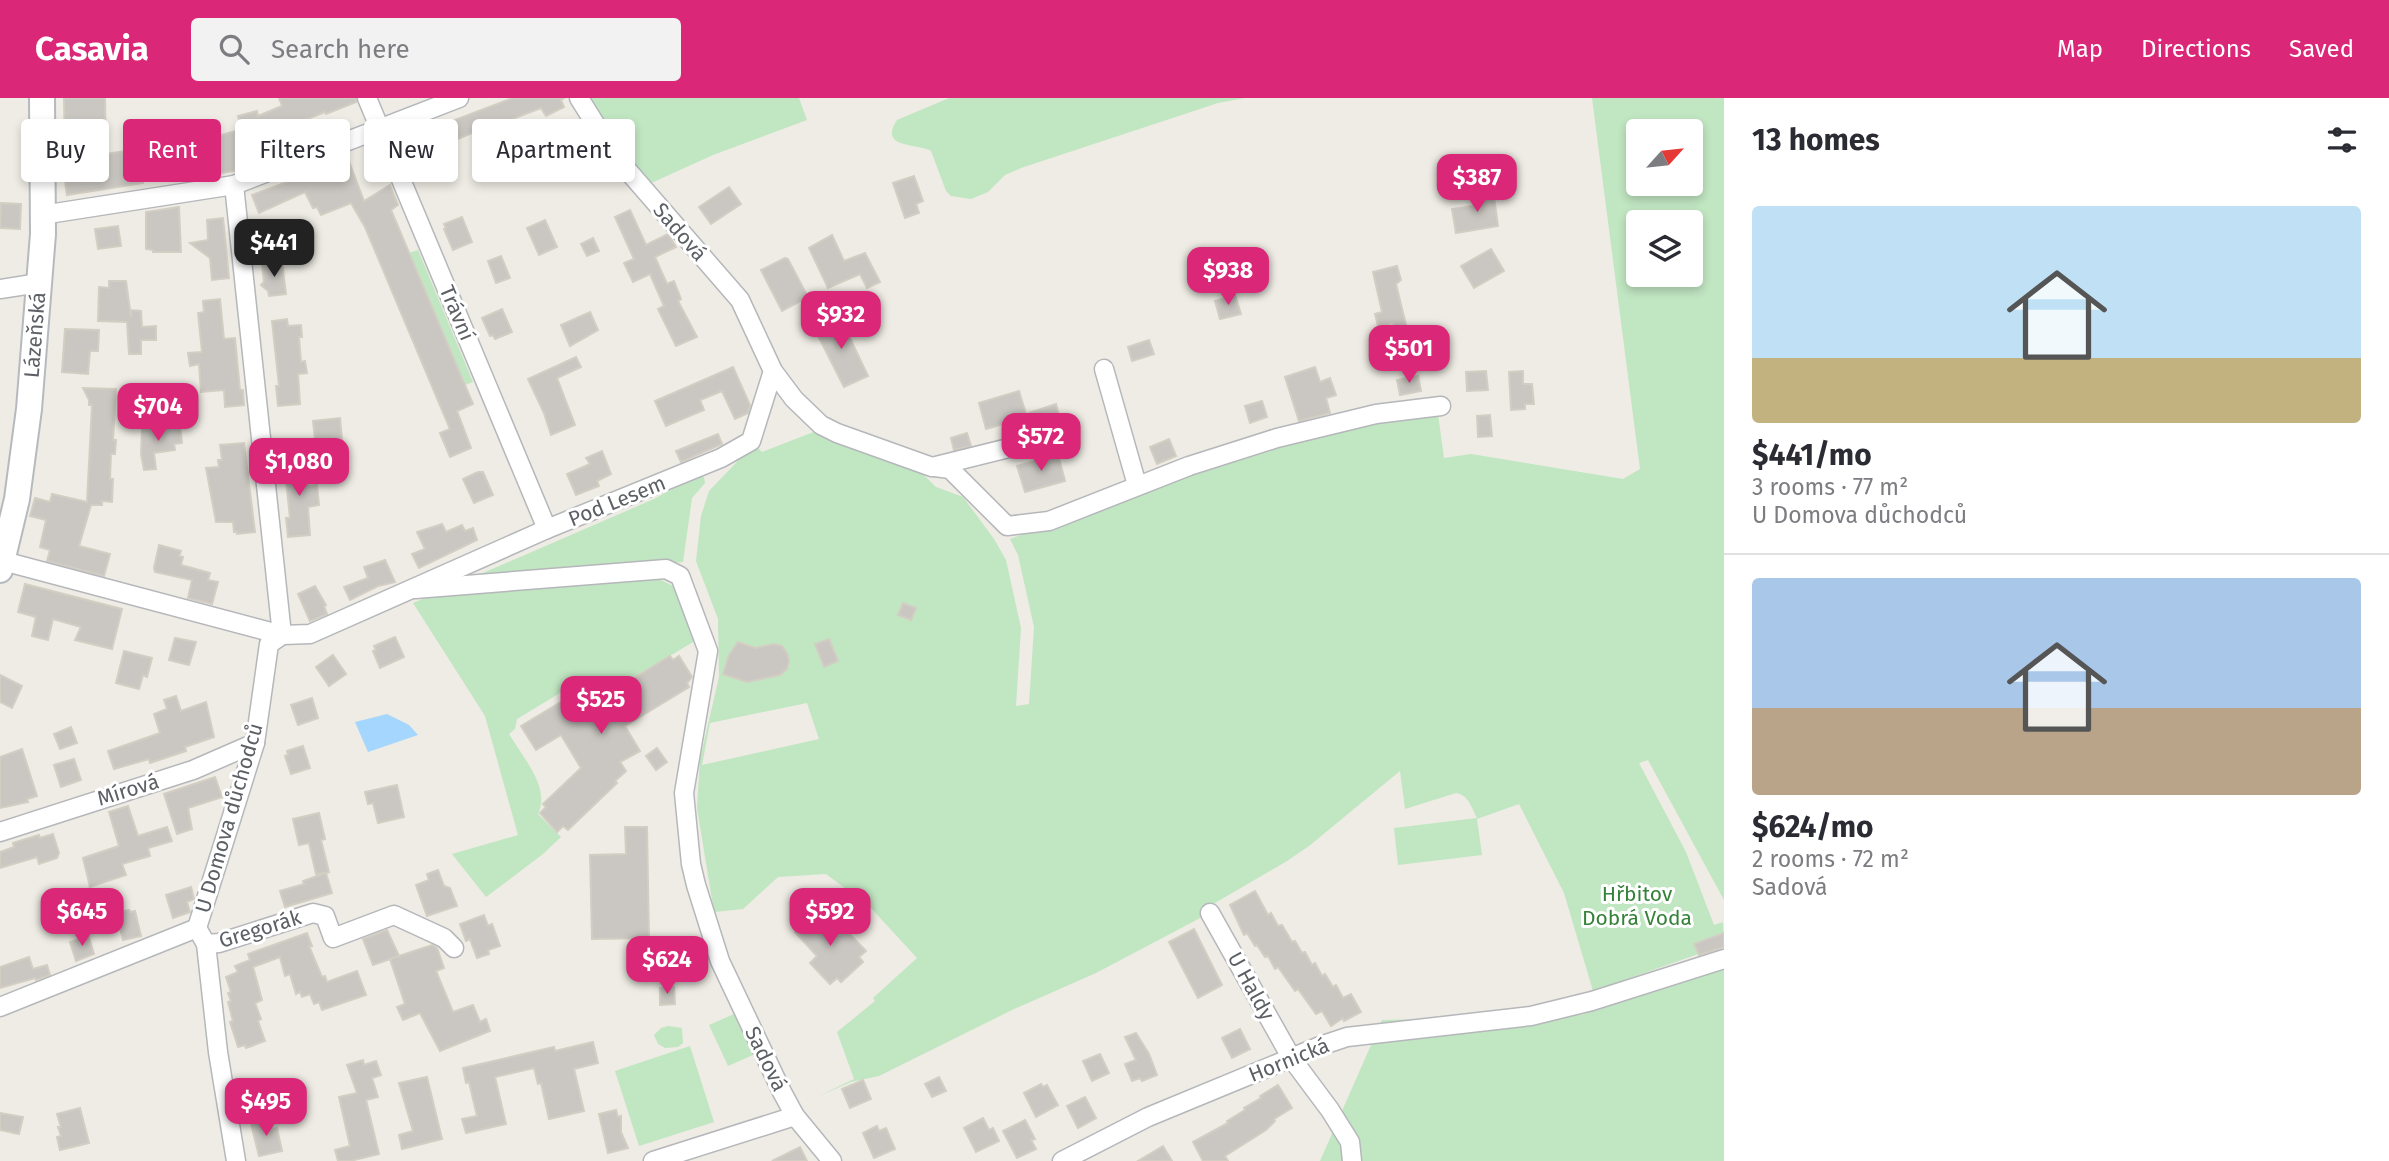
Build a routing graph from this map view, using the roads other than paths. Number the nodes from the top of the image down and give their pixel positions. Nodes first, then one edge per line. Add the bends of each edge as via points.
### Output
1 (42, 98) edge
2 (367, 98) edge
3 (459, 98) edge
4 (579, 98) edge
5 (376, 119) edge
6 (404, 119) edge
7 (364, 134) edge
8 (402, 182) edge
9 (234, 185) junction
10 (43, 215) junction
11 (39, 283) junction
12 (0, 289) edge
13 (1104, 369) dead end
14 (773, 371) junction
15 (1441, 406) dead end
16 (1053, 437) dead end
17 (932, 467) junction
18 (1137, 485) junction
19 (547, 529) junction
20 (1, 565) edge
21 (642, 571) joint
22 (415, 589) junction
23 (282, 635) junction
24 (255, 743) junction
25 (0, 832) edge
26 (1210, 913) dead end
27 (197, 928) junction
28 (206, 944) junction
29 (454, 948) dead end
30 (1724, 959) edge
31 (0, 1007) edge
32 (1292, 1059) junction
33 (794, 1116) junction
34 (236, 1161) edge
35 (653, 1161) edge
36 (832, 1161) edge
37 (1062, 1161) edge
38 (1353, 1161) edge

1 - 10 street, Lázeňská
2 - 5 street, Trávní
3 - 6 street
4 - 14 street, Sadová via 615,157 740,300
7 - 9 street
8 - 19 street, Trávní
9 - 10 street
9 - 23 street
10 - 11 street, Lázeňská
11 - 12 street
11 - 20 street, Lázeňská via 18,499
13 - 18 street
14 - 17 street, Sadová via 793,399 821,425
14 - 19 street, Pod Lesem via 751,441 721,458
15 - 18 street via 1376,414 1277,438
16 - 17 street
17 - 18 street, Sadová via 950,469 1006,526 1049,521
19 - 22 street, Pod Lesem
20 - 23 street, Pod Lesem
21 - 22 street, Pod Lesem
21 - 33 street, Sadová via 666,569 680,576 708,651 683,803 691,864 720,961
22 - 23 street, Pod Lesem via 310,634
23 - 24 street, U Domova důchodců via 269,644
24 - 25 street, Mírová via 193,770
24 - 27 street, U Domova důchodců
26 - 32 street, U Haldy
27 - 28 street, U Domova důchodců
27 - 31 street
28 - 29 street, Gregorák via 313,913 325,916 334,938 394,915 444,938
28 - 34 street, U Domova důchodců
30 - 32 street, Hornická via 1531,1016 1347,1037
32 - 37 street, Hornická via 1148,1117
32 - 38 street, U Haldy via 1350,1142
33 - 35 street
33 - 36 street, Sadová

